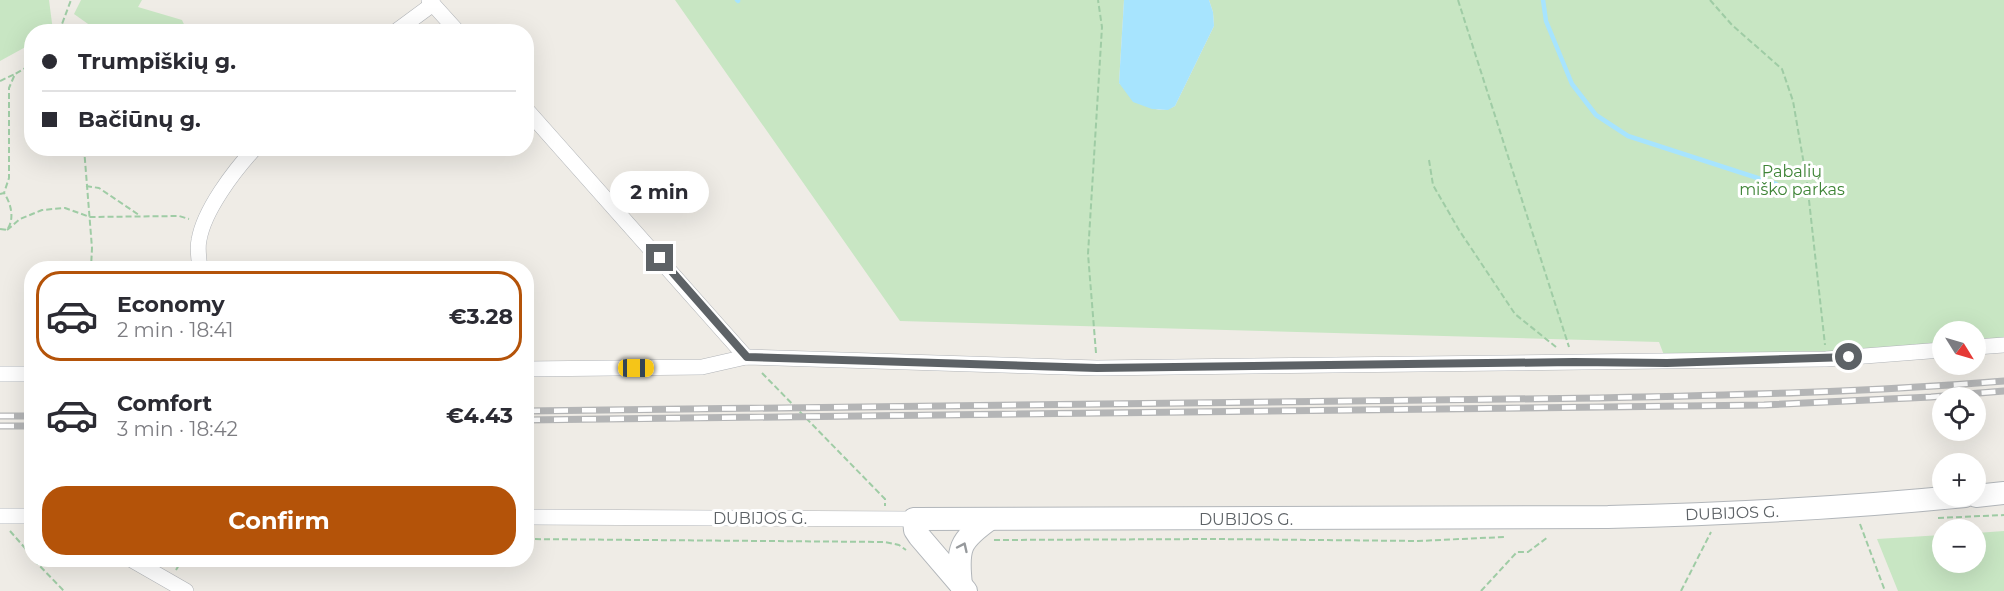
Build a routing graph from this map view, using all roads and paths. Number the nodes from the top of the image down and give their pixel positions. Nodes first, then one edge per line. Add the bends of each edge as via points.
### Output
1 (71, 0) edge
2 (1098, 0) edge
3 (1458, 0) edge
4 (1710, 0) edge
5 (431, 2) edge
6 (62, 24) edge
7 (405, 24) edge
8 (451, 24) edge
9 (24, 69) edge
10 (15, 74) junction
11 (0, 81) edge
12 (534, 118) edge
13 (84, 156) edge
14 (248, 156) edge
15 (1428, 160) dead end
16 (86, 186) junction
17 (4, 193) junction
18 (0, 194) edge
19 (139, 215) junction
20 (90, 217) junction
21 (203, 225) junction
22 (0, 229) edge
23 (7, 230) junction
24 (91, 261) edge
25 (199, 261) edge
26 (2004, 345) edge
27 (1986, 346) edge
28 (1932, 351) edge
29 (747, 357) junction
30 (1826, 359) junction
31 (1574, 362) junction
32 (1097, 368) junction
33 (534, 369) edge
34 (0, 374) edge
35 (24, 374) edge
36 (2004, 493) edge
37 (1986, 494) edge
38 (1932, 499) edge
39 (1855, 507) junction
40 (534, 517) edge
41 (24, 518) edge
42 (886, 518) junction
43 (914, 519) junction
44 (990, 519) junction
45 (4, 523) edge
46 (1712, 529) dead end
47 (1551, 535) dead end
48 (534, 539) edge
49 (24, 547) edge
50 (930, 551) junction
51 (41, 567) edge
52 (144, 567) edge
53 (963, 588) edge
54 (64, 591) edge
55 (186, 591) edge
56 (1481, 591) edge
57 (1681, 591) edge
58 (1885, 591) edge

1 - 6 path
2 - 32 path via 1102,27 1088,254
3 - 31 path
4 - 30 path via 1782,69 1793,102 1807,182
5 - 7 street
5 - 8 street
9 - 10 path
10 - 11 path
10 - 17 path via 9,88 9,178
12 - 29 street
13 - 16 path
14 - 21 street
15 - 31 path via 1433,185 1515,314
16 - 19 path via 99,188
16 - 20 path
17 - 18 path
17 - 23 path via 10,202
19 - 20 path
19 - 21 path via 179,216
20 - 23 path via 65,208 42,210 20,219
20 - 24 path
21 - 25 street via 198,243
22 - 23 path
26 - 27 street
28 - 30 street
29 - 32 street
29 - 33 street via 702,367
29 - 42 path via 885,499
30 - 31 street
31 - 32 street
34 - 35 street
36 - 37 main road
38 - 39 main road, DUBIJOS G.
39 - 44 main road, DUBIJOS G. via 1608,517
39 - 58 path
40 - 42 street, DUBIJOS G.
41 - 45 street
42 - 43 street, DUBIJOS G.
43 - 44 main road, DUBIJOS G.
43 - 50 main road via 915,530
53 -> 44 main road via 958,560 961,549 972,532
45 - 49 path
46 - 57 path
47 - 56 path via 1528,552 1517,552
48 - 50 path via 885,542 899,545 914,557
50 - 53 main road
51 - 54 path
52 - 55 street

